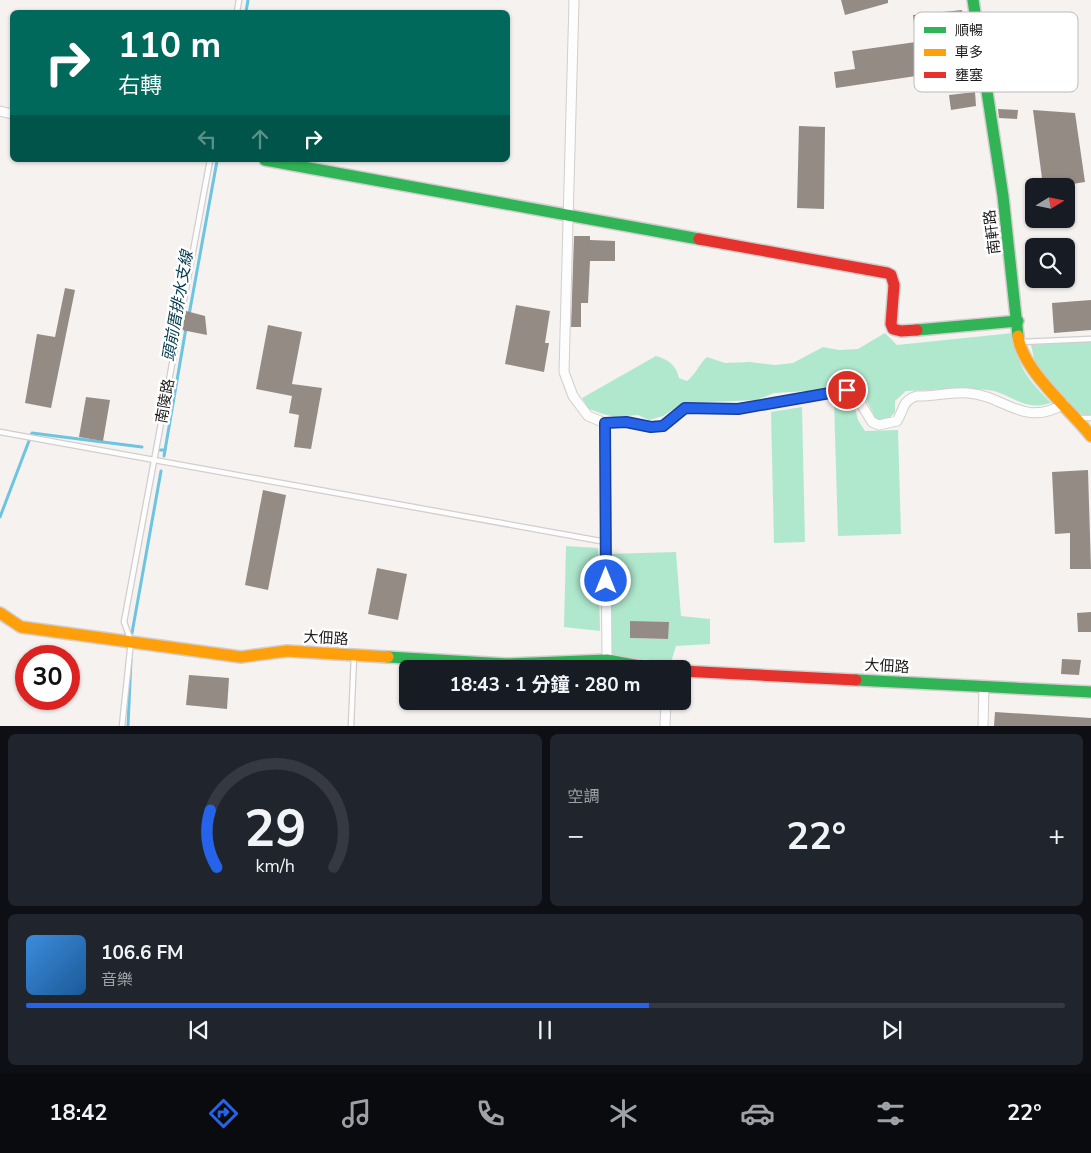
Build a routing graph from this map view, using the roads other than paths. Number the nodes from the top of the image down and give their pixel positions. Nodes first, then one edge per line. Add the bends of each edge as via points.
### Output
1 (574, 0) edge
2 (988, 92) edge
3 (210, 162) edge
4 (276, 162) edge
5 (567, 213) junction
6 (1018, 321) junction
7 (1091, 338) edge
8 (1019, 342) junction
9 (1064, 404) junction
10 (1077, 418) junction
11 (1091, 418) edge
12 (605, 423) junction
13 (0, 432) edge
14 (1091, 436) edge
15 (154, 460) junction
16 (606, 542) junction
17 (0, 613) edge
18 (131, 641) junction
19 (354, 655) junction
20 (438, 660) edge
21 (607, 660) edge
22 (691, 671) edge
23 (984, 686) junction
24 (1091, 692) edge
25 (666, 710) edge
26 (122, 726) edge
27 (351, 726) edge
28 (665, 726) edge
29 (983, 726) edge

1 - 5 street
2 - 6 street, 南軒路 via 1004,196
3 - 15 lane, 南陵路
4 - 5 street
5 - 6 street via 887,272 894,285 891,324 893,329 901,332
5 - 12 street via 564,372 573,396 588,416
6 - 8 street, 南軒路
7 - 8 lane
8 - 9 street, 南軒路 via 1031,368
9 - 10 street, 南軒路
9 - 12 street via 1054,410 1028,413 996,399 967,392 917,396 904,403 896,421 879,425 872,422 855,394 847,390 738,409 685,408 663,426
10 - 11 lane
10 - 14 street, 南軒路
12 - 16 street
13 - 15 lane
15 - 16 lane
15 - 18 lane, 南陵路 via 124,622
16 - 21 street
17 - 18 street, 大佃路 via 21,627
18 - 19 street, 大佃路 via 240,656 287,651
18 - 26 lane
19 - 20 street, 大佃路
19 - 27 lane
22 - 23 street, 大佃路
23 - 24 street, 大佃路
23 - 29 street
25 - 28 street

